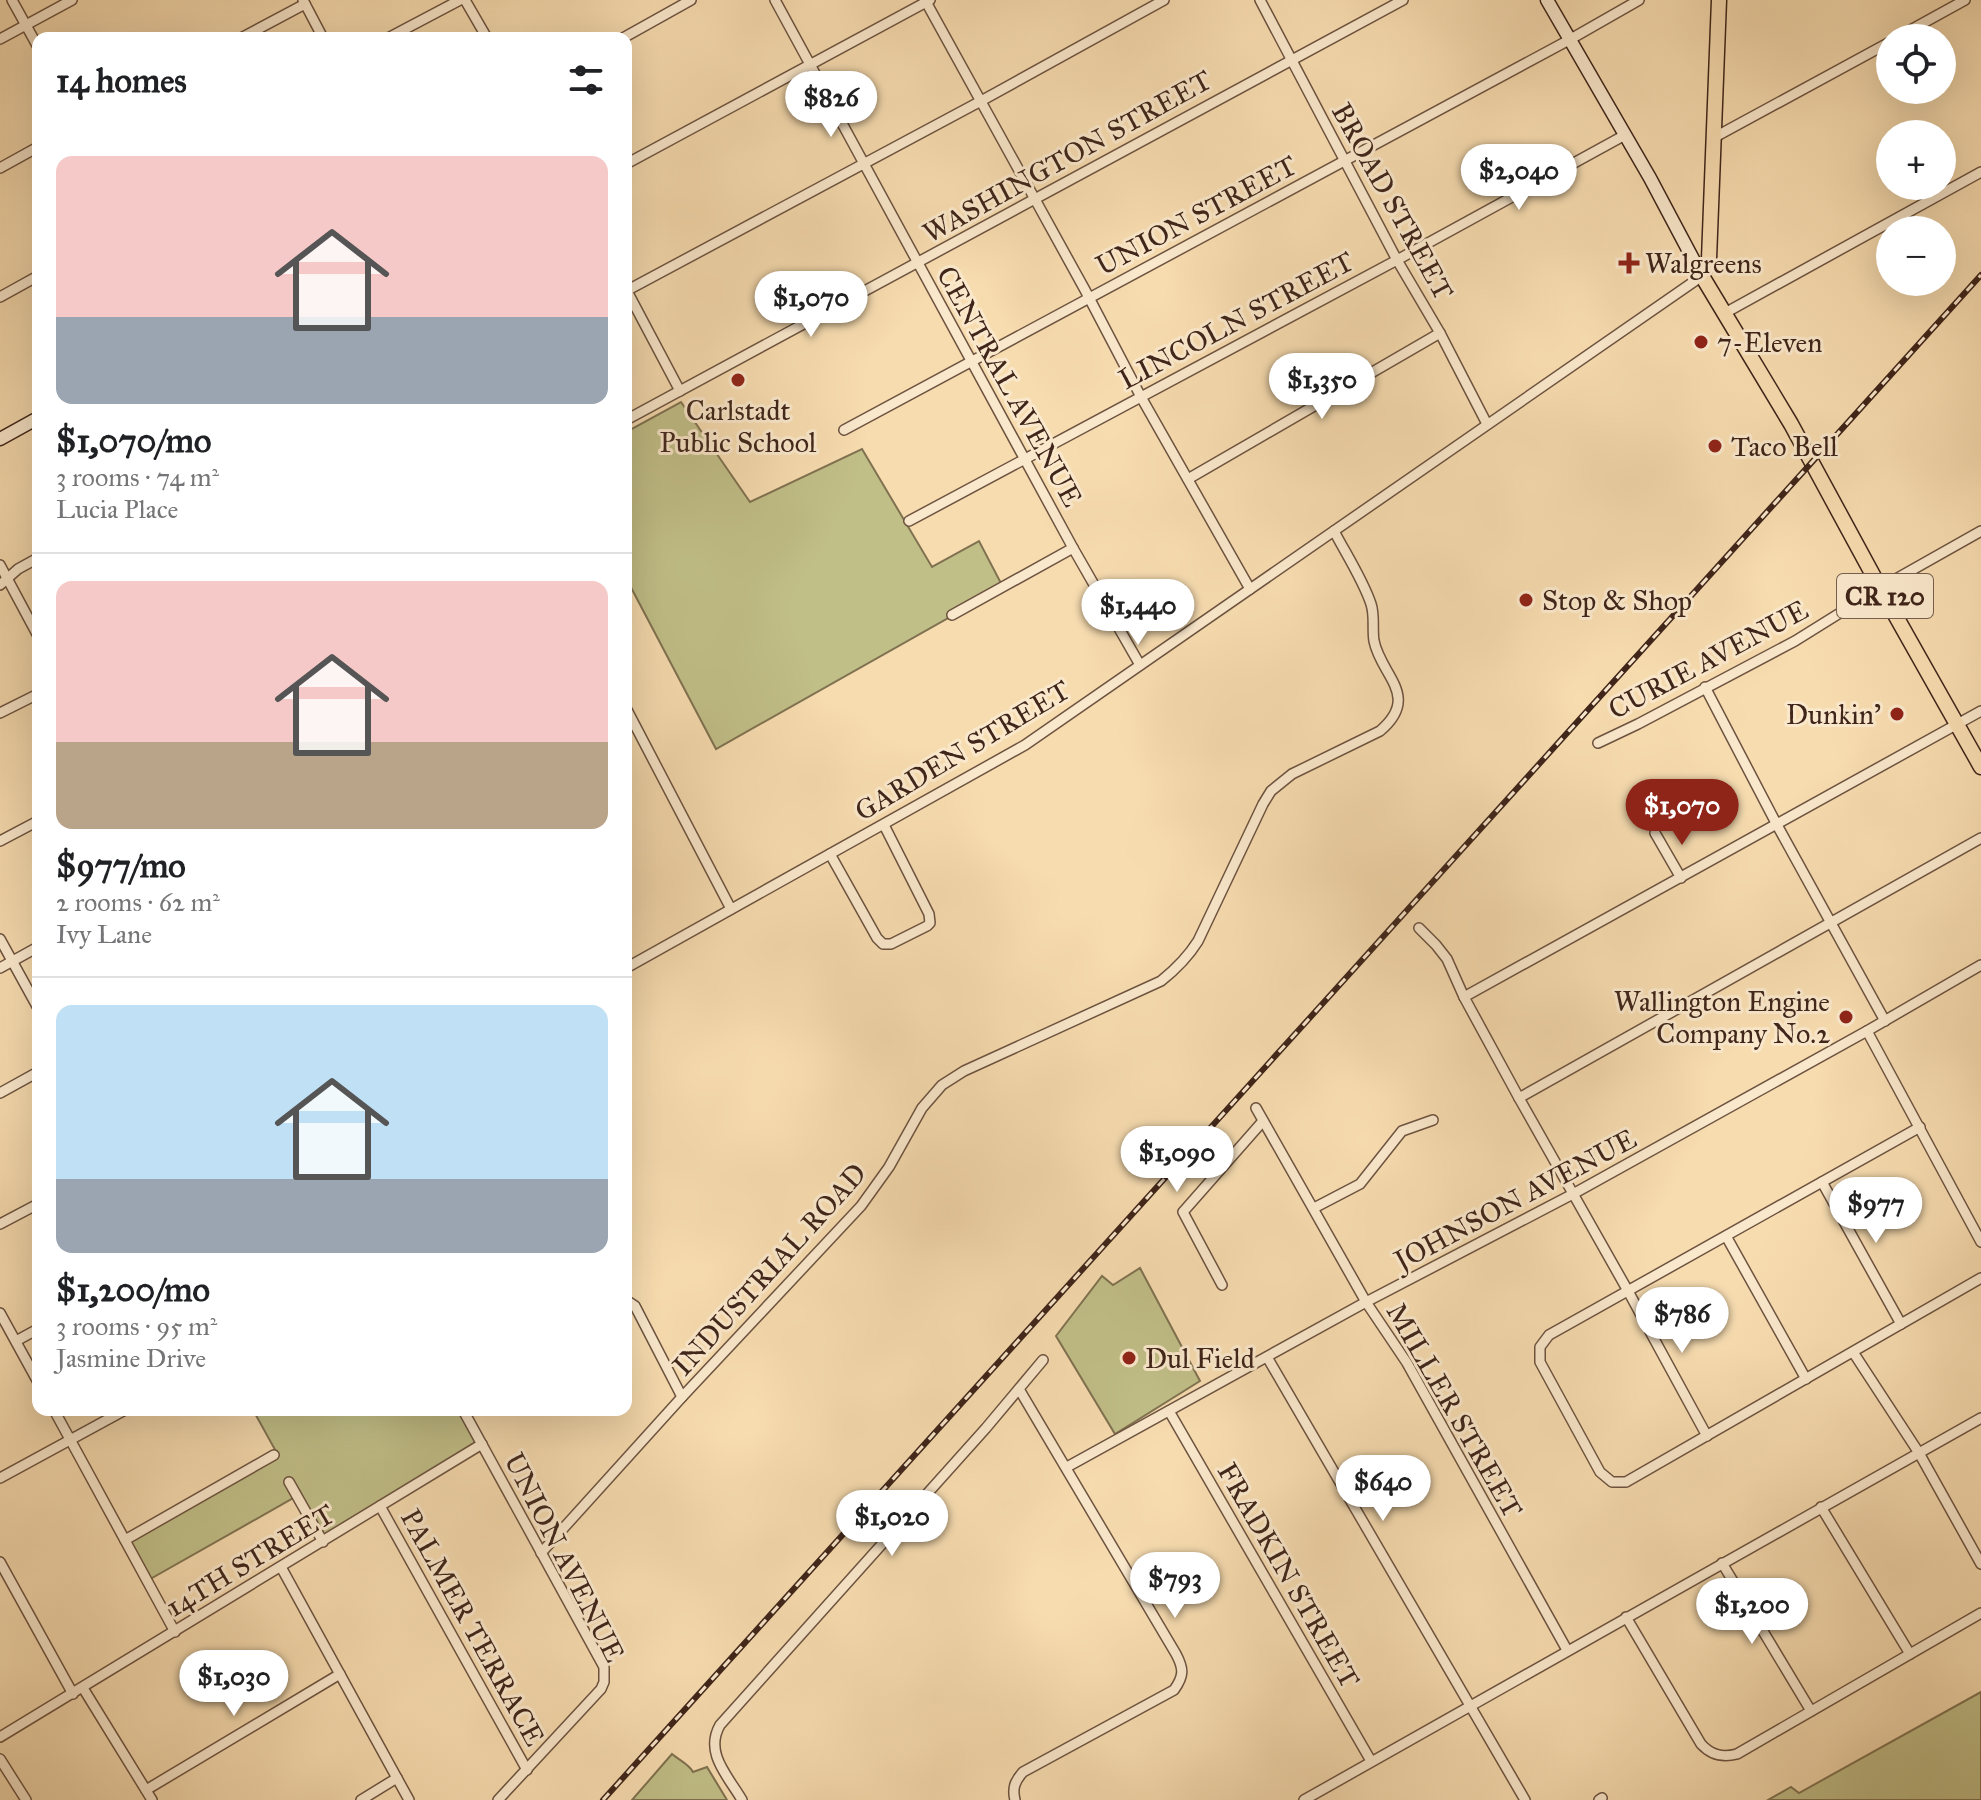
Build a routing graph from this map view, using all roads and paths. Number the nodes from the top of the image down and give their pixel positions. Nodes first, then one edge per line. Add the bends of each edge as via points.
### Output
1 (12, 0) edge
2 (72, 0) edge
3 (463, 0) edge
4 (691, 0) edge
5 (775, 0) edge
6 (1164, 0) edge
7 (1260, 0) edge
8 (1403, 0) edge
9 (1547, 0) edge
10 (1639, 0) edge
11 (1719, 0) edge
12 (1965, 0) edge
13 (927, 1) edge
14 (304, 2) edge
15 (1921, 24) edge
16 (26, 25) junction
17 (252, 32) edge
18 (320, 32) edge
19 (400, 32) edge
20 (483, 32) edge
21 (632, 33) edge
22 (32, 36) edge
23 (0, 39) edge
24 (1569, 40) junction
25 (1876, 50) edge
26 (1291, 59) junction
27 (810, 65) junction
28 (981, 101) junction
29 (1625, 135) junction
30 (1715, 137) junction
31 (32, 150) edge
32 (632, 161) edge
33 (1344, 161) junction
34 (863, 164) junction
35 (0, 168) edge
36 (1981, 172) edge
37 (1034, 199) junction
38 (1397, 260) junction
39 (917, 262) junction
40 (1702, 276) junction
41 (32, 279) edge
42 (632, 287) edge
43 (0, 297) edge
44 (1089, 298) junction
45 (632, 301) edge
46 (1725, 313) junction
47 (1440, 333) junction
48 (971, 361) junction
49 (680, 391) junction
50 (1141, 397) junction
51 (632, 417) edge
52 (32, 421) edge
53 (1487, 424) junction
54 (844, 430) dead end
55 (0, 439) edge
56 (1025, 459) junction
57 (1188, 479) junction
58 (909, 521) dead end
59 (1334, 531) junction
60 (1981, 531) edge
61 (1073, 548) junction
62 (32, 561) edge
63 (0, 565) edge
64 (4, 582) edge
65 (1880, 588) junction
66 (1250, 589) junction
67 (952, 615) dead end
68 (32, 626) edge
69 (1140, 665) junction
70 (1705, 687) junction
71 (32, 697) edge
72 (1981, 711) edge
73 (0, 713) edge
74 (632, 719) edge
75 (1958, 724) junction
76 (1598, 743) dead end
77 (1981, 767) edge
78 (32, 824) edge
79 (884, 825) junction
80 (1777, 825) junction
81 (1655, 833) dead end
82 (1981, 838) edge
83 (0, 841) edge
84 (830, 854) junction
85 (1681, 878) junction
86 (731, 909) junction
87 (1831, 923) junction
88 (1419, 928) dead end
89 (0, 939) edge
90 (32, 950) edge
91 (12, 961) junction
92 (632, 965) edge
93 (1981, 965) edge
94 (0, 968) edge
95 (32, 997) edge
96 (1464, 997) junction
97 (1885, 1021) junction
98 (1867, 1031) junction
99 (32, 1075) edge
100 (0, 1093) edge
101 (1519, 1098) junction
102 (1256, 1108) dead end
103 (1433, 1120) dead end
104 (1263, 1121) junction
105 (1920, 1127) junction
106 (1822, 1182) junction
107 (1573, 1194) junction
108 (32, 1207) edge
109 (1314, 1208) junction
110 (0, 1224) edge
111 (1726, 1236) junction
112 (1981, 1242) edge
113 (1981, 1278) edge
114 (1222, 1285) dead end
115 (1628, 1291) junction
116 (1366, 1302) junction
117 (632, 1304) edge
118 (0, 1313) edge
119 (1901, 1324) junction
120 (32, 1332) edge
121 (16, 1341) junction
122 (1853, 1352) junction
123 (1267, 1357) junction
124 (1043, 1360) dead end
125 (32, 1371) edge
126 (1806, 1379) junction
127 (1019, 1389) junction
128 (682, 1397) junction
129 (1169, 1411) junction
130 (57, 1416) edge
131 (114, 1416) edge
132 (466, 1416) edge
133 (1981, 1418) edge
134 (1707, 1436) junction
135 (70, 1440) junction
136 (482, 1444) junction
137 (1919, 1453) junction
138 (274, 1455) dead end
139 (1067, 1467) junction
140 (0, 1478) edge
141 (289, 1482) dead end
142 (380, 1506) junction
143 (1821, 1507) junction
144 (125, 1540) junction
145 (323, 1542) junction
146 (541, 1553) junction
147 (0, 1562) edge
148 (1722, 1563) junction
149 (1981, 1564) edge
150 (281, 1567) junction
151 (1981, 1613) edge
152 (1626, 1617) junction
153 (175, 1632) junction
154 (1567, 1650) junction
155 (1910, 1654) junction
156 (340, 1674) junction
157 (83, 1688) junction
158 (73, 1694) junction
159 (1471, 1705) junction
160 (1811, 1711) junction
161 (0, 1737) edge
162 (0, 1759) edge
163 (1371, 1761) junction
164 (527, 1770) junction
165 (397, 1778) junction
166 (146, 1790) junction
167 (26, 1800) edge
168 (152, 1800) edge
169 (361, 1800) edge
170 (409, 1800) edge
171 (498, 1800) edge
172 (742, 1800) edge
173 (1015, 1800) edge
174 (1304, 1800) edge
175 (1525, 1800) edge

1 - 16 street
2 - 16 street
3 - 19 street
3 - 20 street
4 - 21 street
5 - 27 street, CENTRAL AVENUE
6 - 28 street
7 - 26 street, BROAD STREET
8 - 26 street, WASHINGTON STREET
9 - 24 street
10 - 24 street, UNION STREET
11 - 30 main road
12 - 15 street
13 - 27 street
13 - 28 street
14 - 17 street
14 - 18 street
16 - 22 street
16 - 23 street
24 - 29 street
24 - 33 street, UNION STREET
25 - 30 street
26 - 33 street, BROAD STREET
26 - 37 street, WASHINGTON STREET
27 - 32 street
27 - 34 street, CENTRAL AVENUE
28 - 34 street
28 - 37 street
29 - 38 street, LINCOLN STREET
29 - 40 street
30 - 40 main road via 1709,259
31 - 35 street
33 - 38 street, BROAD STREET
33 - 44 street, UNION STREET
34 - 39 street, CENTRAL AVENUE
34 - 42 street
36 - 46 street
37 - 39 street, WASHINGTON STREET
37 - 44 street
38 - 47 street, BROAD STREET
38 - 50 street, LINCOLN STREET
39 - 48 street, CENTRAL AVENUE
39 - 49 street, WASHINGTON STREET
40 - 46 main road, CR 120
40 - 53 street, GARDEN STREET
41 - 43 street
44 - 48 street, UNION STREET
44 - 50 street
45 - 49 street
46 - 65 main road, CR 120
47 - 53 street, BROAD STREET
47 - 57 street
48 - 54 street, UNION STREET
48 - 56 street, CENTRAL AVENUE
49 - 51 street, WASHINGTON STREET
50 - 56 street, LINCOLN STREET
50 - 57 street
52 - 55 street
53 - 59 street, GARDEN STREET
56 - 58 street, LINCOLN STREET
56 - 61 street, CENTRAL AVENUE
57 - 66 street
59 - 66 street, GARDEN STREET
59 - 128 street, INDUSTRIAL ROAD via 1371,605 1374,641 1397,689 1397,707 1387,725 1292,774 1271,791 1198,941 1174,971 942,1085 861,1206
60 - 65 street, CURIE AVENUE
61 - 67 street
61 - 69 street, CENTRAL AVENUE
62 - 64 street
63 - 64 street
64 - 68 street
65 - 70 street, CURIE AVENUE via 1795,641
65 - 75 main road, CR 120
66 - 69 street, GARDEN STREET
69 - 79 street, GARDEN STREET via 1025,745
70 - 76 street, CURIE AVENUE
70 - 80 street
71 - 73 street
72 - 75 street
74 - 86 street
75 - 77 main road, CR 120
75 - 80 street
78 - 83 street
79 - 84 street, GARDEN STREET
79 - 84 street via 929,914 927,926 883,944
80 - 85 street
80 - 87 street
81 - 85 street
82 - 87 street
84 - 86 street, GARDEN STREET
85 - 96 street
86 - 92 street, GARDEN STREET
87 - 97 street
87 - 101 street
88 - 96 street via 1447,959
89 - 91 street
90 - 91 street
91 - 94 street
91 - 95 street
93 - 97 street, JOHNSON AVENUE
96 - 101 street
97 - 98 street, JOHNSON AVENUE
98 - 105 street
98 - 107 street, JOHNSON AVENUE
99 - 100 street
101 - 107 street
102 - 104 street, MILLER STREET
103 - 109 street via 1402,1131 1360,1184
104 - 109 street, MILLER STREET
104 - 114 street via 1183,1212
105 - 106 street
105 - 112 street
106 - 111 street
106 - 119 street
107 - 115 street
107 - 116 street, JOHNSON AVENUE
108 - 110 street
109 - 116 street, MILLER STREET
111 - 115 street
111 - 126 street
113 - 119 street
115 - 134 street
115 - 134 street via 1549,1335 1540,1347 1540,1362 1593,1459 1612,1482 1626,1482
116 - 123 street, JOHNSON AVENUE
116 - 154 street, MILLER STREET via 1407,1363
117 - 128 street
118 - 121 street
119 - 122 street
120 - 121 street
121 - 125 street
122 - 126 street
122 - 137 street
123 - 129 street, JOHNSON AVENUE
123 - 159 street
124 - 127 street
126 - 134 street
127 - 139 street
127 - 172 street via 720,1725 713,1741 716,1757
128 - 146 street, INDUSTRIAL ROAD
129 - 139 street, JOHNSON AVENUE
129 - 163 street, FRADKIN STREET
130 - 135 street
131 - 135 street
132 - 136 street, UNION AVENUE
133 - 137 street
135 - 140 street
135 - 144 street
136 - 142 street, 14TH STREET
136 - 146 street, UNION AVENUE
137 - 143 street
137 - 149 street
138 - 144 street
139 - 173 street via 1184,1673 1174,1690 1023,1772 1014,1784
141 - 145 street
142 - 145 street, 14TH STREET
142 - 164 street, PALMER TERRACE
143 - 148 street
143 - 155 street
144 - 153 street
145 - 150 street, 14TH STREET
146 - 164 street, UNION AVENUE via 604,1667 604,1682
147 - 158 street
148 - 152 street
148 - 160 street
150 - 153 street, 14TH STREET
150 - 156 street
151 - 155 street
152 - 154 street
152 - 160 street via 1701,1744 1713,1754 1737,1754
153 - 157 street, 14TH STREET
154 - 159 street
155 - 160 street
156 - 165 street
156 - 166 street
157 - 158 street, 14TH STREET
157 - 166 street
158 - 161 street, 14TH STREET
159 - 163 street
159 - 175 street
162 - 167 street
163 - 174 street
164 - 171 street
165 - 169 street
165 - 170 street
166 - 168 street

